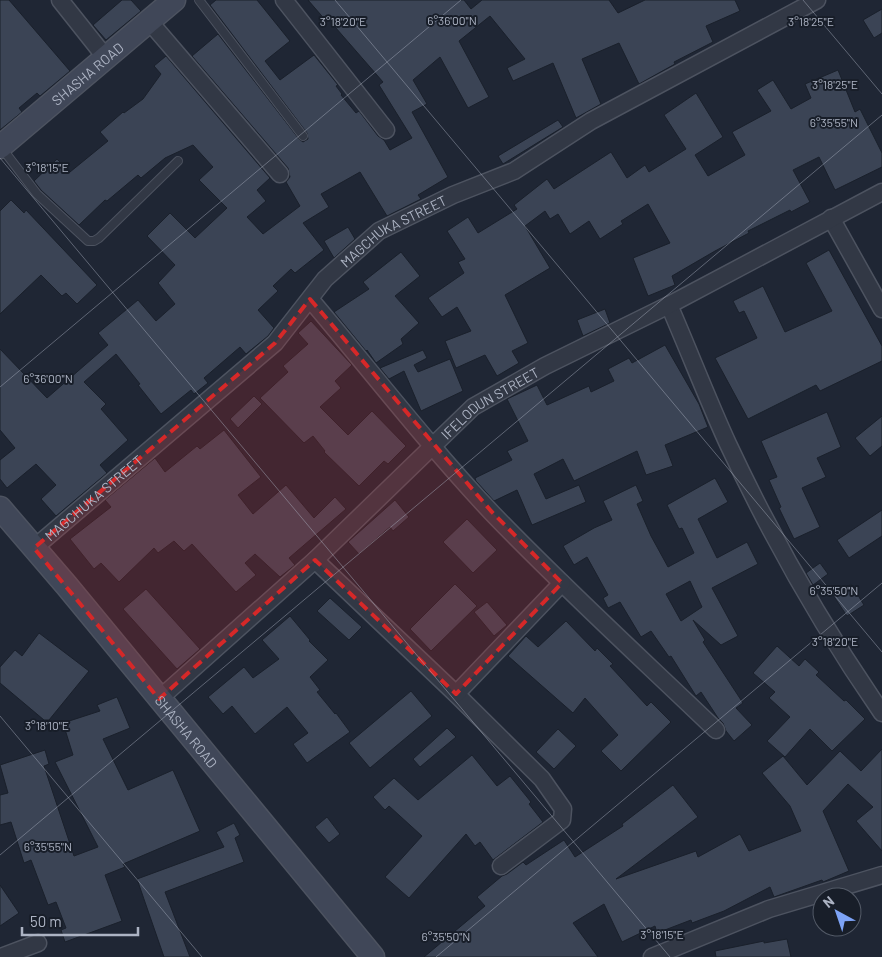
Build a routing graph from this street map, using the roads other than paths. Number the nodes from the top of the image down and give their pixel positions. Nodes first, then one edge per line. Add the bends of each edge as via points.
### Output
1 (60, 0) edge
2 (174, 0) edge
3 (199, 0) edge
4 (284, 0) edge
5 (817, 0) edge
6 (149, 21) junction
7 (106, 58) junction
8 (386, 130) dead end
9 (303, 136) dead end
10 (0, 147) edge
11 (178, 161) dead end
12 (280, 174) dead end
13 (882, 192) edge
14 (831, 218) junction
15 (310, 299) junction
16 (669, 305) junction
17 (882, 309) edge
18 (432, 445) junction
19 (0, 508) edge
20 (34, 548) junction
21 (315, 560) junction
22 (562, 583) junction
23 (456, 694) junction
24 (159, 700) junction
25 (882, 713) edge
26 (716, 730) dead end
27 (501, 866) dead end
28 (882, 875) edge
29 (38, 943) dead end
30 (2, 957) edge
31 (373, 957) edge
32 (652, 957) edge

1 - 7 street
2 - 6 street, SHASHA ROAD
3 - 9 lane
4 - 8 street
5 - 15 street, MAGCHUKA STREET via 591,121 514,171 453,195 379,231 325,279
6 - 7 street, SHASHA ROAD
6 - 12 street
7 - 10 street, SHASHA ROAD
10 - 11 lane via 37,194 88,241 94,242
13 - 14 street, IFELODUN STREET
14 - 16 street, IFELODUN STREET
14 - 17 street
15 - 18 street
15 - 20 street, MAGCHUKA STREET via 275,343
16 - 18 street, IFELODUN STREET via 493,395 473,407
16 - 25 street via 728,443 763,514 808,598
18 - 21 street, IFELODUN STREET
18 - 22 street
19 - 20 street, SHASHA ROAD
20 - 24 street, SHASHA ROAD
21 - 23 street
21 - 24 street, IFELODUN STREET
22 - 23 street
22 - 26 street
23 - 27 street via 542,779 563,809 562,820
24 - 31 street, SHASHA ROAD
28 - 32 street via 769,910
29 - 30 street

